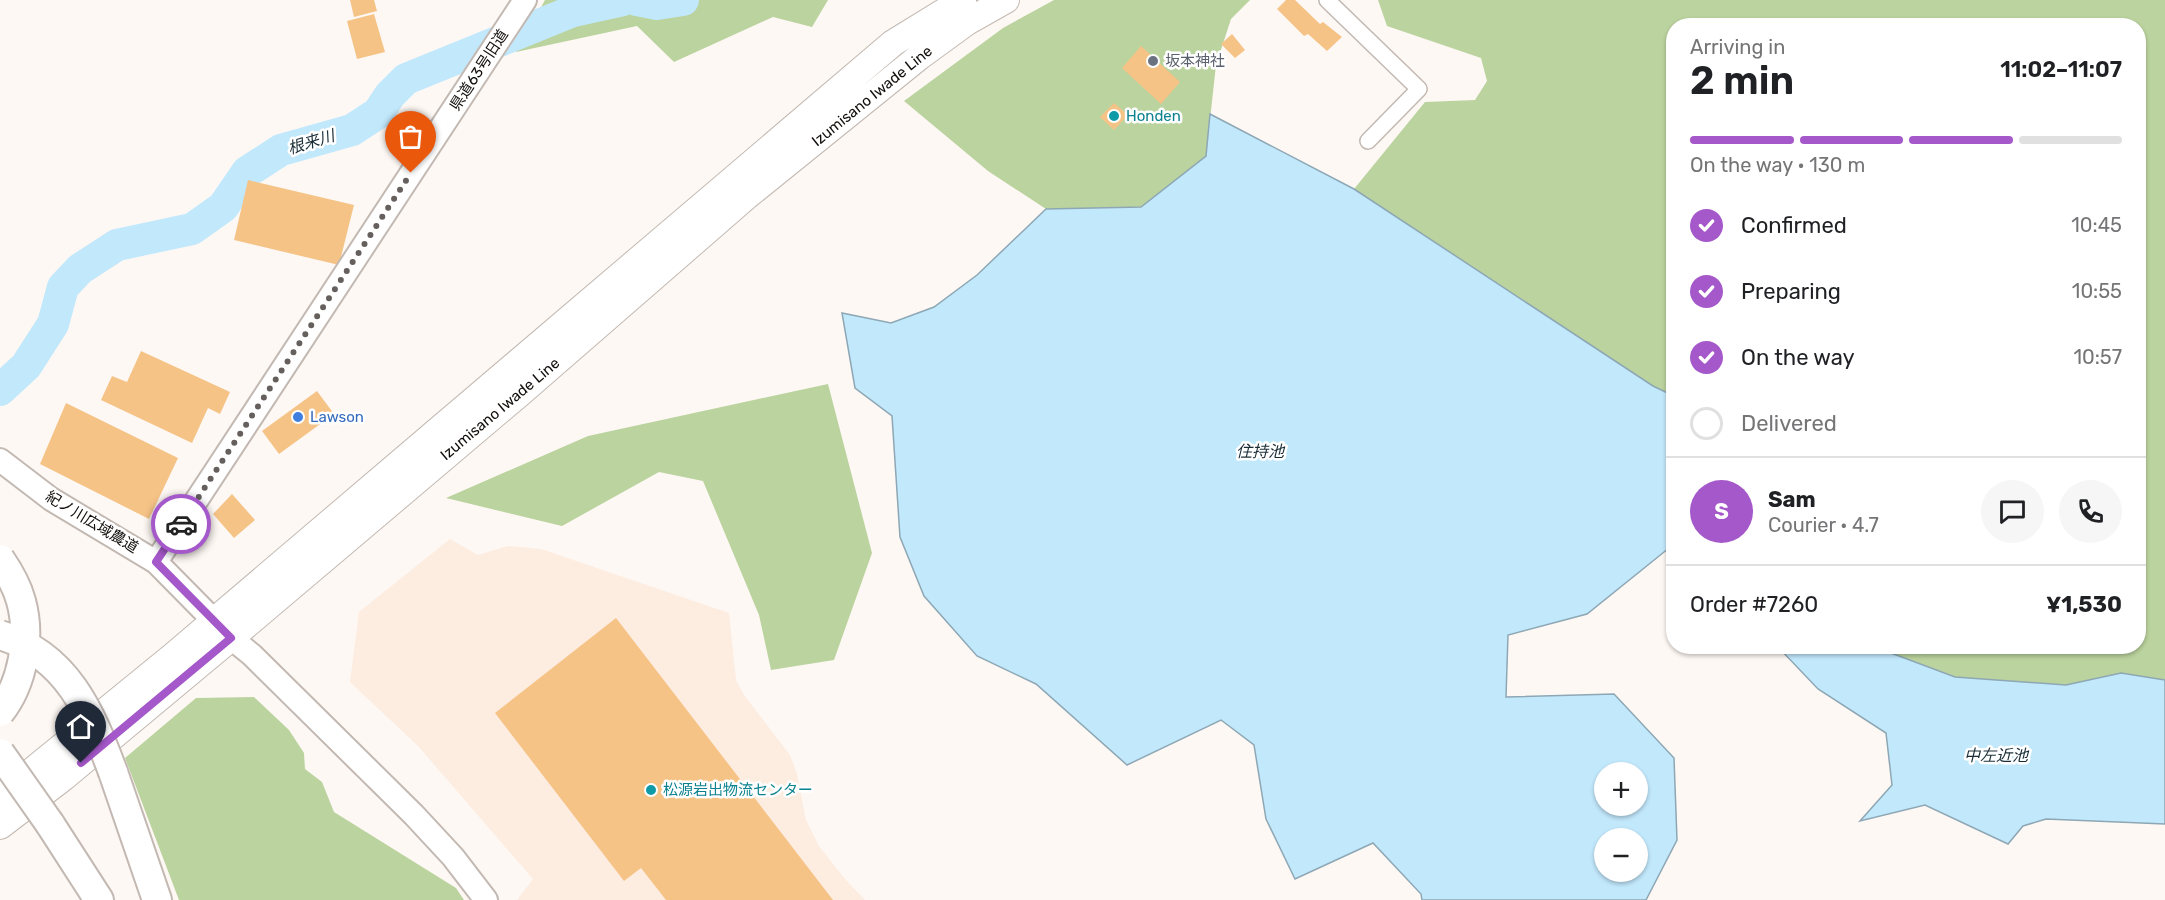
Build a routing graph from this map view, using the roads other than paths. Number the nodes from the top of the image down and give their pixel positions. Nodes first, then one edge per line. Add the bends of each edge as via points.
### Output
1 (525, 0) edge
2 (963, 0) edge
3 (1006, 0) edge
4 (1327, 0) edge
5 (1368, 141) dead end
6 (0, 460) edge
7 (0, 559) edge
8 (156, 562) junction
9 (222, 629) junction
10 (0, 635) edge
11 (0, 712) edge
12 (0, 753) edge
13 (0, 797) edge
14 (0, 826) edge
15 (99, 900) edge
16 (157, 900) edge
17 (486, 900) edge

1 - 8 street, 県道63号旧道
2 - 9 main road, Izumisano Iwade Line via 893,43
3 - 9 main road, Izumisano Iwade Line via 919,57 747,196 518,394
4 - 5 street via 1419,89
6 - 8 street, 紀ノ川広域農道 via 51,499
7 - 11 highway, bridge via 21,600 25,626 17,680
8 - 9 street, 紀ノ川広域農道
9 - 13 main road, Izumisano Iwade Line
9 - 14 main road, Izumisano Iwade Line via 63,778
9 - 17 street, 紀ノ川広域農道 via 414,815
10 - 16 highway, bridge via 19,640 61,671 90,716
12 - 15 highway, bridge

